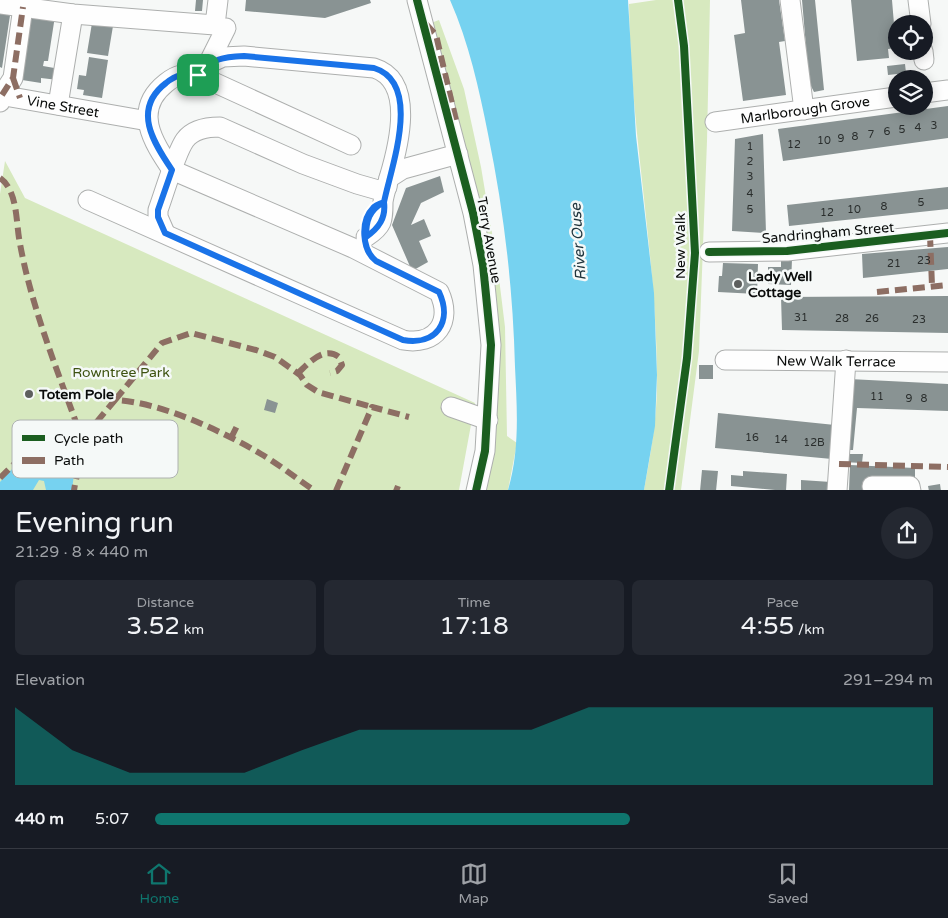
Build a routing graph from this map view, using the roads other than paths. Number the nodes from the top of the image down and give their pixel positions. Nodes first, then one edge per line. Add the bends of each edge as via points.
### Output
1 (218, 0) edge
2 (417, 0) edge
3 (790, 0) edge
4 (918, 0) edge
5 (0, 4) edge
6 (23, 8) junction
7 (73, 14) junction
8 (919, 15) edge
9 (226, 28) dead end
10 (203, 70) junction
11 (948, 90) edge
12 (933, 92) edge
13 (5, 98) edge
14 (888, 98) edge
15 (58, 105) junction
16 (804, 110) junction
17 (148, 121) junction
18 (715, 122) dead end
19 (351, 145) dead end
20 (458, 154) junction
21 (172, 170) junction
22 (387, 189) junction
23 (88, 200) dead end
24 (165, 233) junction
25 (948, 233) edge
26 (709, 252) dead end
27 (372, 258) junction
28 (725, 360) dead end
29 (846, 360) junction
30 (948, 362) edge
31 (451, 407) dead end
32 (488, 420) junction
33 (872, 486) dead end
34 (476, 490) edge
35 (837, 490) edge
36 (911, 490) edge

1 - 7 street via 214,25
2 - 20 street, Terry Avenue
3 - 16 street
4 - 8 street
5 - 6 street
6 - 7 street
6 - 13 street via 13,78
7 - 15 street
9 - 10 street
10 - 17 street via 184,73 156,90 147,110
10 - 19 street
10 - 22 street via 223,57 244,56 374,68 387,73 398,96 400,123
11 - 12 street
13 - 15 street, Vine Street
14 - 16 street, Marlborough Grove
15 - 17 street, Vine Street
16 - 18 street, Marlborough Grove
17 - 21 street via 158,148
20 - 22 street via 403,170
20 - 32 street, Terry Avenue via 483,266 491,345
21 - 22 street via 185,140 207,127 220,127 303,164 357,184
21 - 24 street via 158,210
21 - 27 street
22 - 27 street via 385,212 378,229 364,242
23 - 24 street
24 - 27 street via 403,340 427,340 444,320 443,299 439,292
25 - 26 street, Sandringham Street via 787,251
28 - 29 street, New Walk Terrace
29 - 30 street, New Walk Terrace
29 - 35 street
31 - 32 street
32 - 34 street, Terry Avenue
33 - 36 street via 910,486

